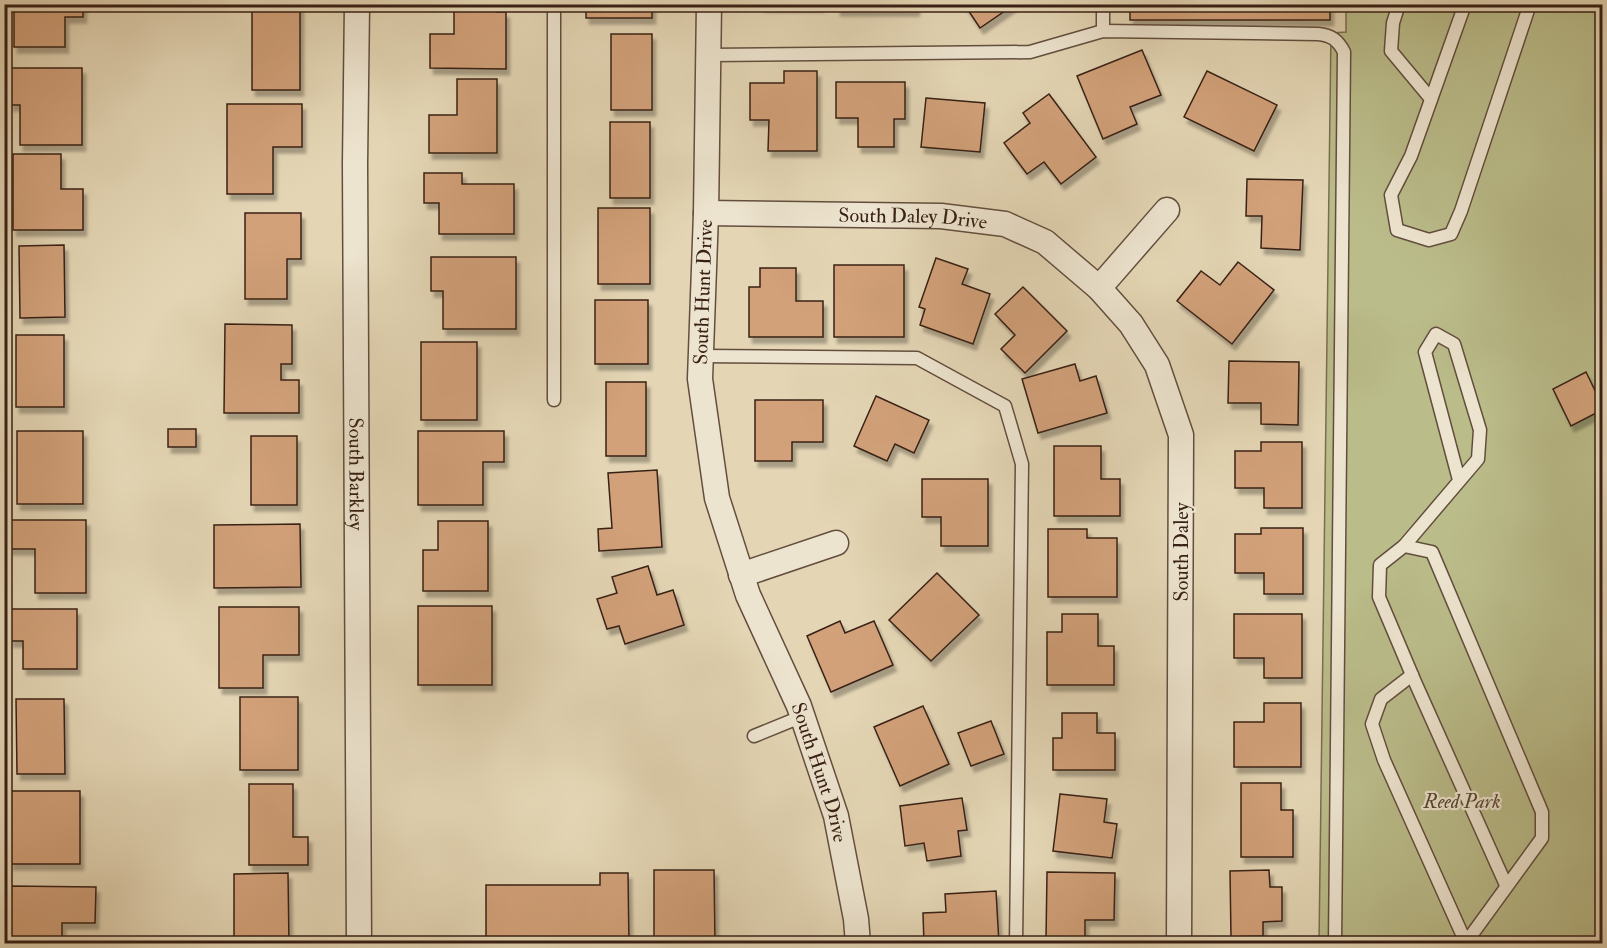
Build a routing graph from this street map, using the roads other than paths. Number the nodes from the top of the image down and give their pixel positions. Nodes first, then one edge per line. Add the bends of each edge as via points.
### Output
1 (357, 4) edge
2 (554, 4) edge
3 (709, 4) edge
4 (1103, 4) edge
5 (1399, 4) edge
6 (1465, 4) edge
7 (1530, 4) edge
8 (1104, 31) junction
9 (709, 55) junction
10 (1431, 99) junction
11 (1167, 210) dead end
12 (706, 213) junction
13 (1099, 288) junction
14 (700, 356) junction
15 (554, 400) dead end
16 (1459, 480) junction
17 (836, 543) dead end
18 (1404, 546) junction
19 (741, 575) junction
20 (1412, 675) junction
21 (802, 716) junction
22 (754, 736) dead end
23 (1506, 885) junction
24 (1465, 943) edge
25 (359, 944) edge
26 (858, 944) edge
27 (1016, 944) edge
28 (1179, 944) edge
29 (1335, 944) edge

1 - 25 street, South Barkley
2 - 15 lane
3 - 9 street, South Hunt Drive
4 - 8 lane
5 - 10 lane via 1391,51
6 - 10 lane
7 - 10 lane via 1455,226 1451,234 1429,240 1397,230 1391,195 1411,156
8 - 9 lane via 1030,52
8 - 29 lane via 1327,34 1339,42 1344,52
9 - 12 street, South Hunt Drive
11 - 13 street
12 - 13 street, South Daley Drive via 941,216 1005,224 1045,242
12 - 14 street, South Hunt Drive
13 - 28 street, South Daley via 1131,324 1157,365 1181,435
14 - 19 street, South Hunt Drive via 717,498
14 - 27 lane via 917,358 1005,406 1022,464
16 - 16 lane via 1478,459 1480,430 1454,344 1436,334 1425,352
16 - 18 lane
17 - 19 street
18 - 20 lane via 1380,565 1379,597
18 - 23 lane via 1432,552 1542,812 1542,838
19 - 21 street, South Hunt Drive
20 - 23 lane
20 - 24 lane via 1381,699 1372,724 1384,760
21 - 22 lane
21 - 26 street, South Hunt Drive via 836,816
23 - 24 lane

